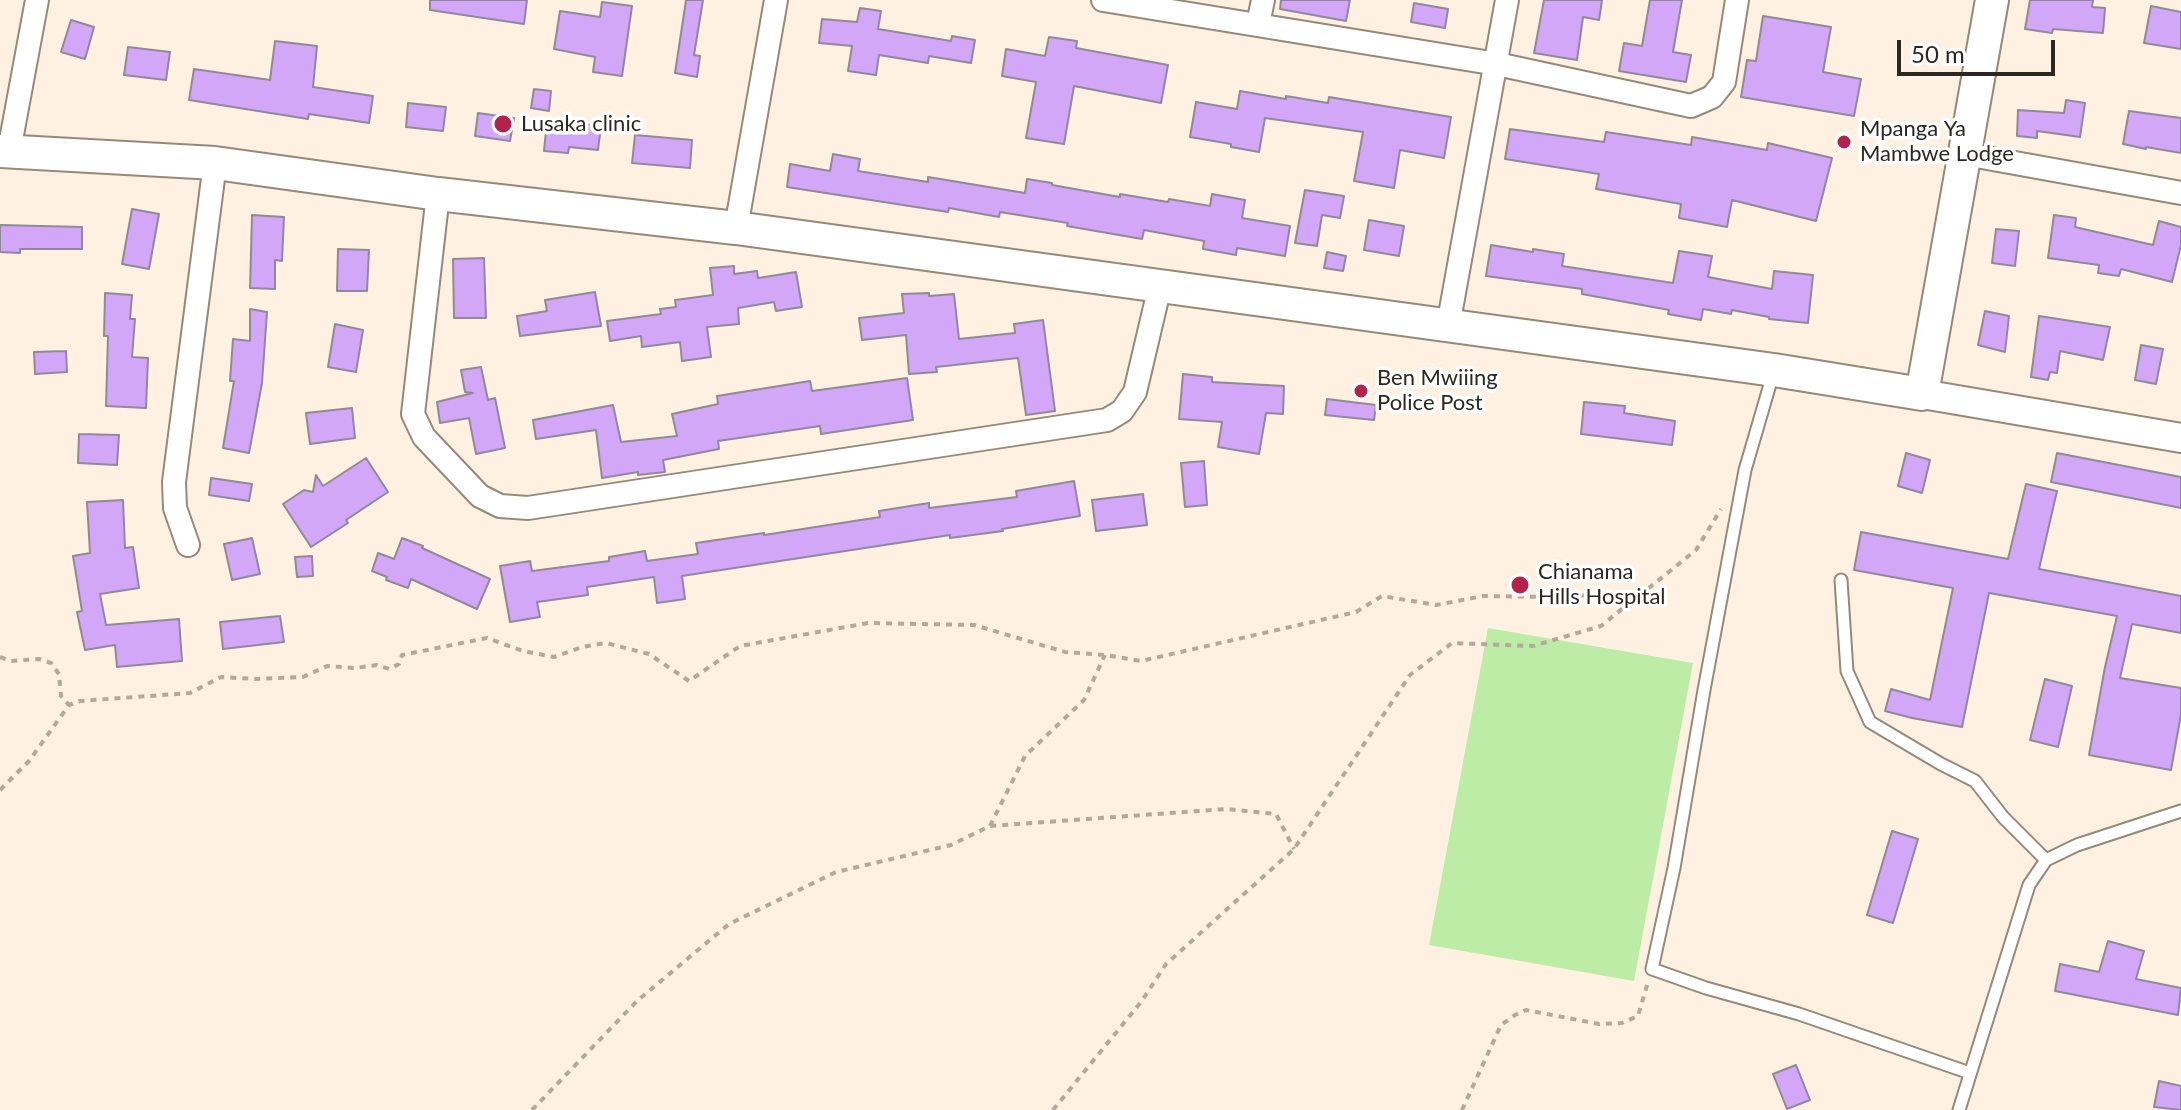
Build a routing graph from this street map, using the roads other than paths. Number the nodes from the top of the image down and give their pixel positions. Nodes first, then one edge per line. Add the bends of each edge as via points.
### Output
1 (37, 0) edge
2 (776, 0) edge
3 (1103, 0) edge
4 (1263, 0) edge
5 (1507, 0) edge
6 (1737, 0) edge
7 (1992, 0) edge
8 (1258, 24) junction
9 (1497, 64) junction
10 (5, 151) edge
11 (1965, 154) junction
12 (215, 163) junction
13 (2181, 193) edge
14 (438, 194) junction
15 (736, 228) junction
16 (1160, 286) junction
17 (1448, 326) junction
18 (1774, 370) junction
19 (1922, 394) junction
20 (2181, 438) edge
21 (188, 545) dead end
22 (1841, 580) dead end
23 (2181, 810) edge
24 (2046, 860) junction
25 (1970, 1073) junction
26 (1959, 1110) edge

1 - 10 street
2 - 15 street
3 - 8 street
4 - 8 street
5 - 9 street
6 - 9 street via 1724,82 1712,97 1691,106
7 - 11 main road
8 - 9 street
9 - 17 street
10 - 12 main road
11 - 13 street
11 - 19 main road
12 - 14 main road
12 - 21 street via 174,482 175,508
14 - 15 main road
14 - 16 street via 413,414 424,437 480,496 500,506 528,508 1107,420 1122,411 1135,392
15 - 16 main road
16 - 17 main road
17 - 18 main road
18 - 19 main road
18 - 25 lane via 1745,470 1652,969
19 - 20 street
22 - 24 lane via 1847,671 1870,722 1975,781
23 - 24 lane
24 - 25 lane via 2029,885
25 - 26 lane

